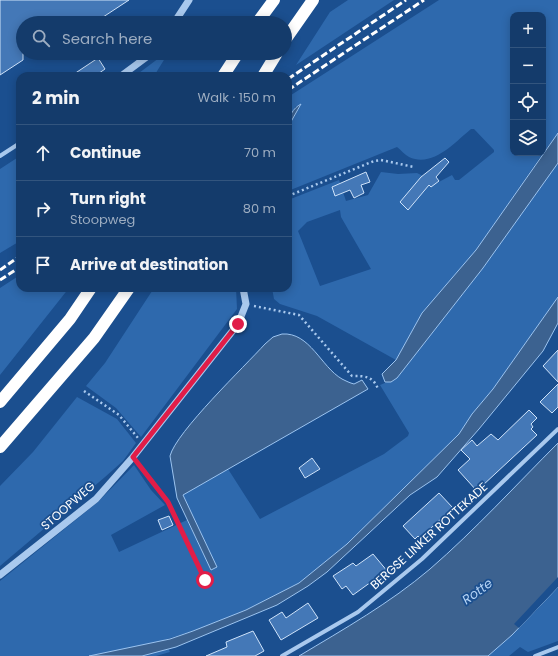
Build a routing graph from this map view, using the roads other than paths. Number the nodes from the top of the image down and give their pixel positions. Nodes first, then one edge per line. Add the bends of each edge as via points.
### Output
1 (189, 0) edge
2 (274, 0) edge
3 (313, 0) edge
4 (179, 16) edge
5 (262, 16) edge
6 (292, 30) edge
7 (143, 60) edge
8 (233, 60) edge
9 (273, 60) edge
10 (126, 72) edge
11 (226, 72) edge
12 (265, 72) edge
13 (16, 146) edge
14 (0, 156) edge
15 (88, 292) edge
16 (126, 292) edge
17 (244, 292) edge
18 (0, 402) edge
19 (558, 429) edge
20 (0, 448) edge
21 (133, 457) junction
22 (0, 575) edge
23 (205, 580) dead end
24 (558, 647) edge
25 (282, 656) edge
26 (535, 656) edge

1 - 4 street
2 - 5 highway
3 - 6 highway
7 - 10 street
8 - 11 highway
9 - 12 highway
13 - 14 street
15 - 18 highway via 70,319
16 - 20 highway via 94,338
17 - 21 street, STOOPWEG via 246,304 238,324
19 - 25 street, BERGSE LINKER ROTTEKADE via 422,559 358,612
21 - 22 street, STOOPWEG via 96,499
21 - 23 lane via 168,502
24 - 26 street

